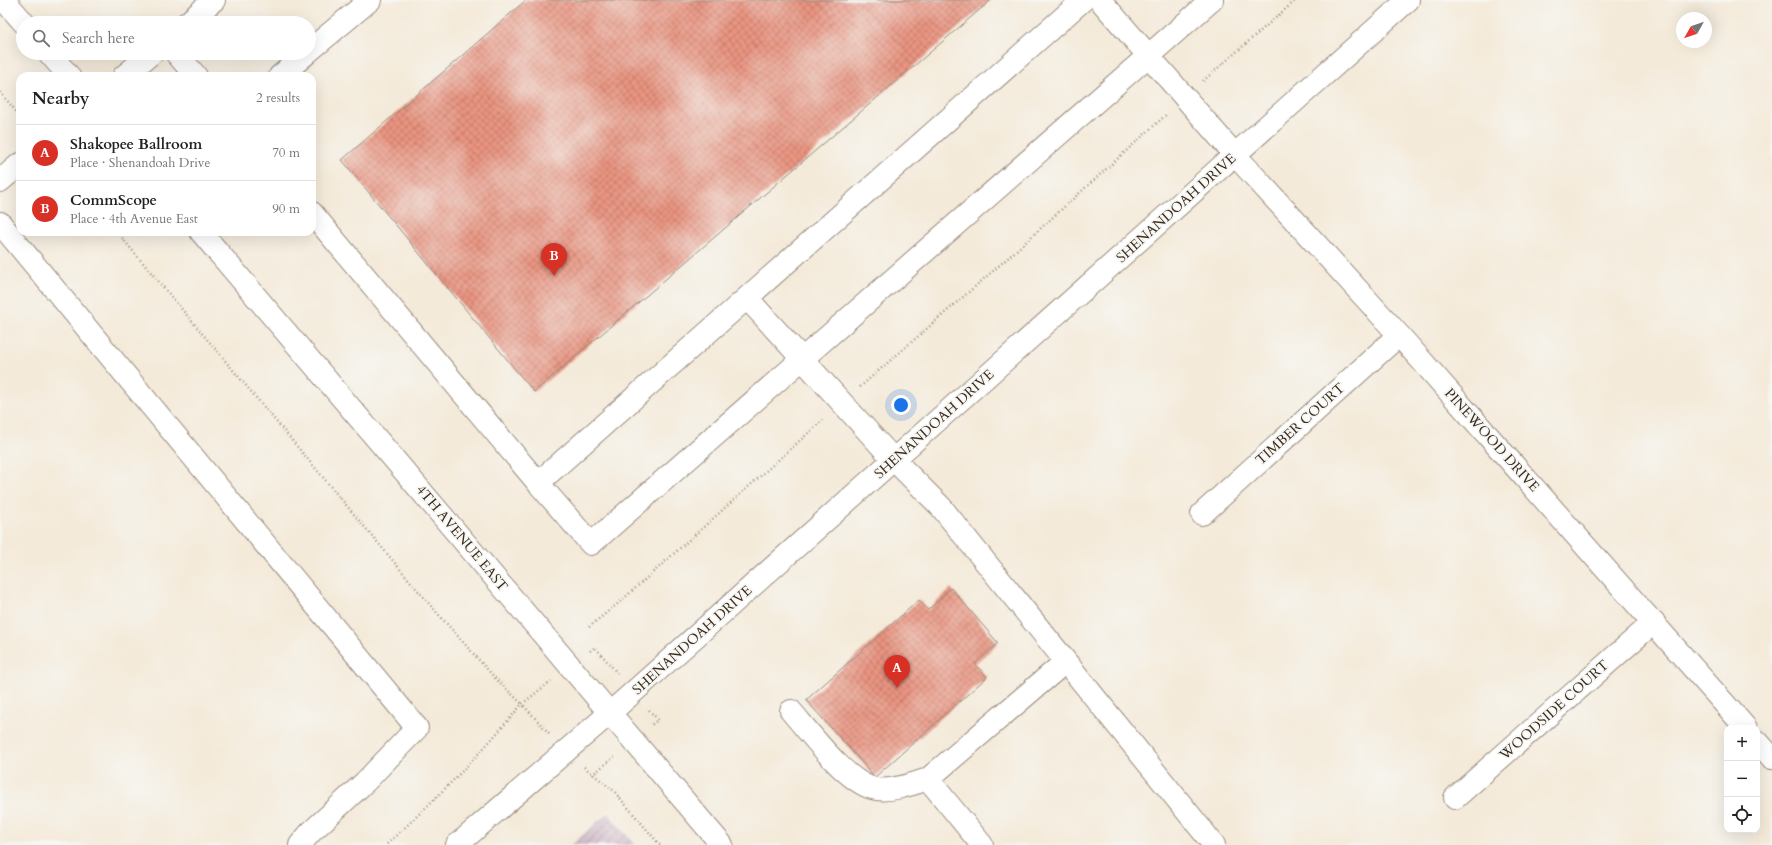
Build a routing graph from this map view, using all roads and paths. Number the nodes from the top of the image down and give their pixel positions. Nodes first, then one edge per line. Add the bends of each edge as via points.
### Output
1 (4, 0) edge
2 (214, 0) edge
3 (370, 0) edge
4 (1083, 0) edge
5 (1100, 0) edge
6 (1212, 0) edge
7 (1296, 0) edge
8 (1408, 0) edge
9 (18, 16) edge
10 (195, 16) edge
11 (316, 45) edge
12 (1148, 56) junction
13 (55, 60) edge
14 (143, 60) edge
15 (182, 60) edge
16 (299, 60) edge
17 (66, 72) edge
18 (129, 72) edge
19 (193, 72) edge
20 (285, 72) edge
21 (0, 92) edge
22 (1186, 97) junction
23 (16, 111) edge
24 (1235, 155) junction
25 (16, 167) edge
26 (0, 181) edge
27 (316, 218) edge
28 (0, 223) edge
29 (120, 236) edge
30 (204, 236) edge
31 (747, 298) junction
32 (1399, 335) junction
33 (803, 359) junction
34 (842, 403) junction
35 (894, 460) junction
36 (538, 483) junction
37 (1202, 514) dead end
38 (1654, 622) junction
39 (589, 628) dead end
40 (1065, 662) junction
41 (791, 711) dead end
42 (610, 713) junction
43 (1743, 725) edge
44 (1760, 744) edge
45 (1772, 758) edge
46 (592, 775) dead end
47 (928, 780) junction
48 (1455, 798) dead end
49 (300, 845) edge
50 (386, 845) edge
51 (457, 845) edge
52 (660, 845) edge
53 (722, 845) edge
54 (982, 845) edge
55 (1214, 845) edge

1 - 9 street
2 - 10 street
3 - 11 street
4 - 31 street
5 - 12 street, PINEWOOD DRIVE
6 - 12 street
7 - 22 path
8 - 24 street, SHENANDOAH DRIVE
12 - 22 street, PINEWOOD DRIVE
12 - 33 street
13 - 17 street
14 - 18 street
15 - 19 street
16 - 20 street
21 - 23 path
22 - 24 street, PINEWOOD DRIVE
22 - 34 path
24 - 32 street, PINEWOOD DRIVE
24 - 35 street, SHENANDOAH DRIVE
25 - 26 street
27 - 36 street
28 - 49 street via 417,728
29 - 50 path via 431,606 495,678 522,704 481,753 436,800
30 - 42 street, 4TH AVENUE EAST
31 - 33 street
31 - 36 street
32 - 37 street, TIMBER COURT
32 - 38 street, PINEWOOD DRIVE
33 - 34 street
33 - 36 street via 591,544
34 - 35 street
34 - 39 path
35 - 40 street via 941,507
35 - 42 street, SHENANDOAH DRIVE
38 - 43 street, PINEWOOD DRIVE
38 - 48 street, WOODSIDE COURT
40 - 47 street
40 - 55 street
41 - 47 street via 858,782 872,788 899,788
42 - 51 street, SHENANDOAH DRIVE
42 - 53 street, 4TH AVENUE EAST
44 - 45 street
46 - 52 path via 612,790
47 - 54 street

